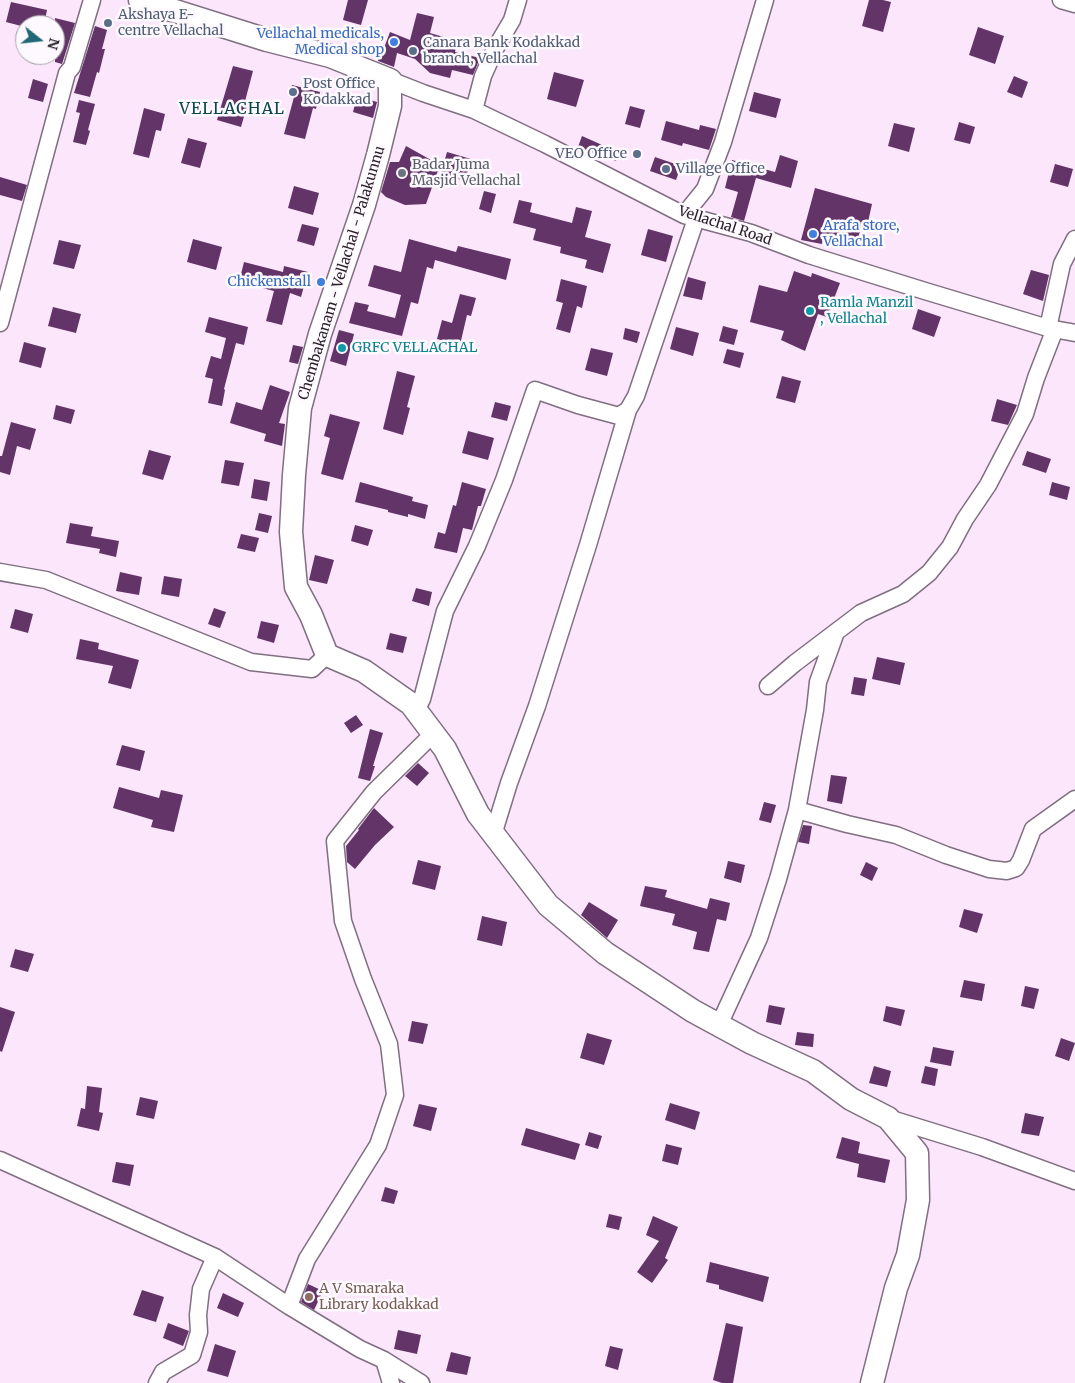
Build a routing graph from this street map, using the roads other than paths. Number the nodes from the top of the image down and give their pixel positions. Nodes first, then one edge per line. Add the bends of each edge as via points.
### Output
1 (92, 0) edge
2 (518, 0) edge
3 (765, 0) edge
4 (1061, 0) edge
5 (151, 2) edge
6 (1075, 4) edge
7 (390, 80) junction
8 (474, 110) junction
9 (690, 217) junction
10 (1075, 239) edge
11 (0, 323) edge
12 (1052, 329) junction
13 (1075, 333) edge
14 (628, 410) junction
15 (0, 572) edge
16 (836, 632) junction
17 (327, 655) junction
18 (768, 686) dead end
19 (416, 711) junction
20 (433, 734) junction
21 (1075, 799) edge
22 (796, 810) junction
23 (493, 835) junction
24 (719, 1025) junction
25 (888, 1118) junction
26 (0, 1160) edge
27 (1075, 1181) edge
28 (215, 1257) junction
29 (289, 1306) junction
30 (384, 1360) junction
31 (157, 1383) edge
32 (391, 1383) edge
33 (421, 1383) edge
34 (872, 1383) edge

1 - 11 street via 68,72
2 - 8 street via 512,20 483,76
3 - 9 street via 723,142 706,189
4 - 6 street
5 - 7 main road via 267,40 330,56
7 - 8 street, Vellachal Road
7 - 17 main road, Chembakanam - Vellachal - Palakunnu via 390,106 378,155 320,334 300,408 291,532 296,587
8 - 9 street, Vellachal Road
9 - 12 street, Vellachal Road via 751,233 818,257
9 - 14 street via 636,396
10 - 12 street via 1062,264
12 - 13 street, Vellachal Road
12 - 16 street via 1021,421 988,485 950,547 929,573 903,594 861,613
14 - 19 street via 619,416 535,390 504,480 445,611 432,667
14 - 23 street via 537,706
15 - 17 street via 46,580 252,662 312,669
16 - 18 street
16 - 22 street via 818,682
17 - 19 main road via 364,671
19 - 20 main road
20 - 23 main road via 445,749 478,814
20 - 29 street via 374,792 334,841 343,921 388,1044 395,1095 378,1145 307,1259
21 - 22 street via 1033,828 1021,860 1016,868 1007,870 989,869 946,856 896,835
22 - 24 street via 759,938
23 - 24 main road via 548,906 583,936 605,954
24 - 25 main road via 813,1071 851,1099
25 - 27 street via 982,1147
25 - 34 main road via 917,1153 918,1200 908,1255 896,1288
26 - 28 street
28 - 29 street
28 - 31 street via 201,1290 199,1332 192,1354 163,1372
29 - 30 street
30 - 32 street
30 - 33 street

